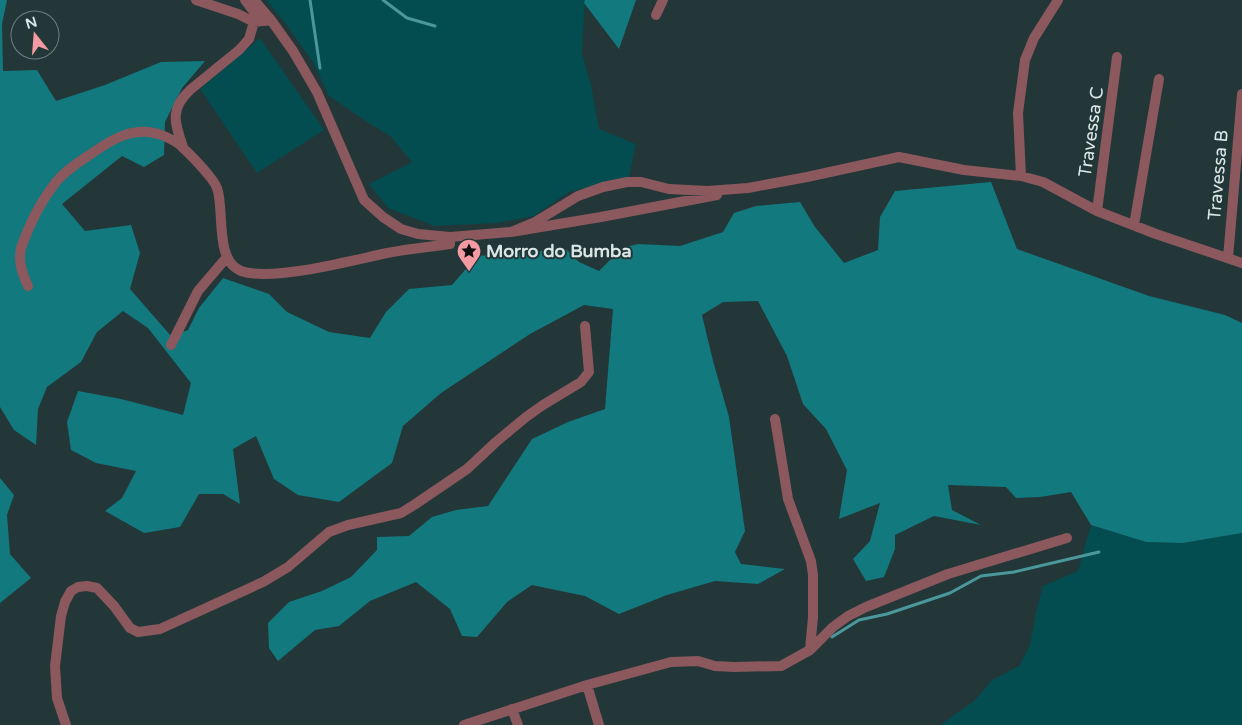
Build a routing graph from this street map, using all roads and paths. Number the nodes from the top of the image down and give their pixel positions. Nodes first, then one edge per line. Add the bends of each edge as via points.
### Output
1 (196, 0) edge
2 (251, 0) edge
3 (663, 0) edge
4 (1058, 0) edge
5 (656, 15) dead end
6 (262, 21) junction
7 (1118, 57) dead end
8 (1159, 78) dead end
9 (1242, 94) edge
10 (183, 147) junction
11 (1021, 176) junction
12 (748, 188) junction
13 (1097, 211) junction
14 (1134, 225) junction
15 (511, 232) junction
16 (450, 237) junction
17 (227, 257) junction
18 (1228, 258) junction
19 (1242, 263) edge
20 (28, 286) dead end
21 (585, 326) dead end
22 (171, 345) dead end
23 (775, 419) dead end
24 (1067, 538) dead end
25 (810, 650) junction
26 (587, 686) junction
27 (512, 709) junction
28 (66, 725) edge
29 (464, 725) edge
30 (518, 725) edge
31 (599, 725) edge

1 - 6 street
2 - 6 street
3 - 5 street
4 - 11 street via 1034,38 1025,60 1018,112
6 - 10 street via 240,50 190,90 176,108 174,122
6 - 16 street via 317,92 364,200 401,229
7 - 13 street, Travessa C
8 - 14 street
9 - 18 street, Travessa B
10 - 17 street via 217,189
10 - 20 street via 158,133 129,132 96,150 58,180 21,248 19,257
11 - 12 street via 899,158
11 - 13 street via 1043,182
12 - 15 street
12 - 15 street via 707,191 626,182 578,196 535,222
13 - 14 street
14 - 18 street
15 - 16 street
16 - 17 street via 450,244 292,272 242,271 234,267
17 - 22 street via 198,291
18 - 19 street
21 - 28 street via 589,372 581,382 543,405 446,485 401,513 329,532 288,567 263,582 160,629 138,632 130,628 97,588 78,586 71,591 61,616 55,666 58,698
23 - 25 street via 788,499 812,568
24 - 25 street via 948,574 866,607 848,616
25 - 26 street via 781,666 734,667 698,661 678,662
26 - 27 street
26 - 31 street
27 - 29 street
27 - 30 street

